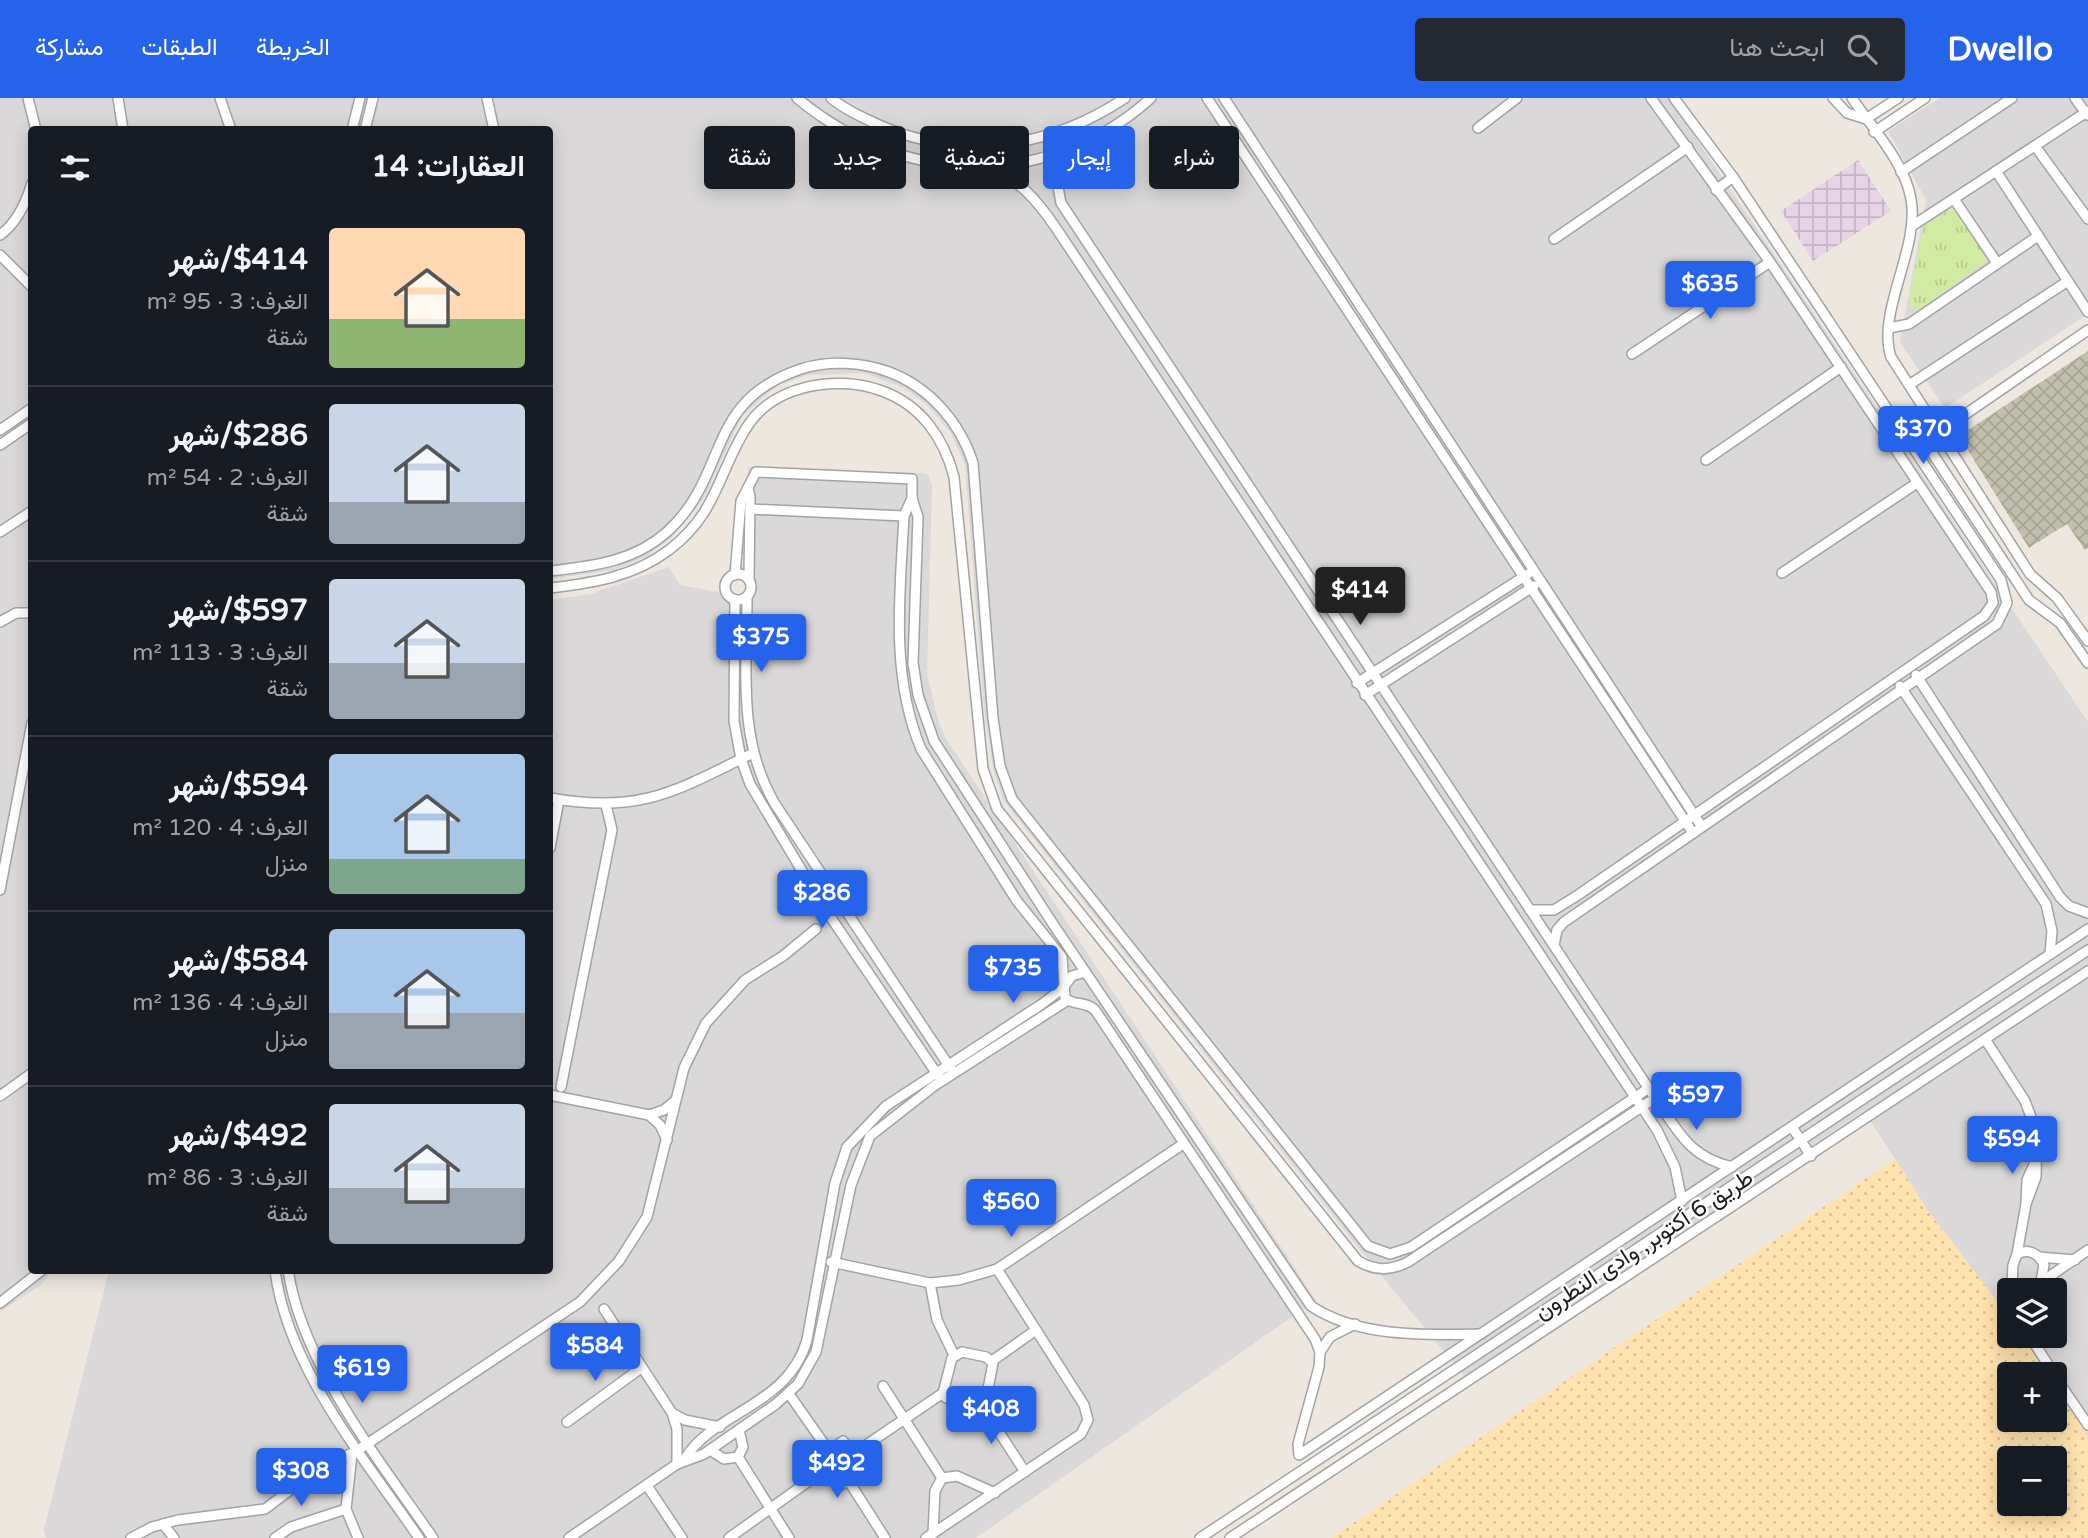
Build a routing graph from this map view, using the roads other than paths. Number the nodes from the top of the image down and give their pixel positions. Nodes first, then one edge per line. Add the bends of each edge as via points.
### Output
1 (27, 98) edge
2 (118, 98) edge
3 (220, 98) edge
4 (360, 98) edge
5 (373, 98) edge
6 (487, 98) edge
7 (797, 98) edge
8 (831, 98) edge
9 (1125, 98) edge
10 (1151, 98) edge
11 (1206, 98) edge
12 (1224, 98) edge
13 (1517, 98) edge
14 (1651, 98) edge
15 (1674, 98) edge
16 (1833, 98) edge
17 (1852, 98) edge
18 (1898, 98) edge
19 (1925, 98) edge
20 (2012, 98) edge
21 (2075, 98) edge
22 (1104, 112) junction
23 (2087, 114) edge
24 (1866, 119) junction
25 (35, 126) edge
26 (122, 126) edge
27 (230, 126) edge
28 (353, 126) edge
29 (366, 126) edge
30 (493, 126) edge
31 (1111, 126) edge
32 (1115, 126) edge
33 (1478, 128) dead end
34 (1874, 132) junction
35 (2035, 146) junction
36 (1688, 148) junction
37 (920, 162) edge
38 (1996, 171) junction
39 (1901, 172) junction
40 (1733, 177) junction
41 (1025, 189) edge
42 (1056, 189) edge
43 (1716, 190) junction
44 (1057, 195) junction
45 (28, 197) edge
46 (1954, 199) junction
47 (1042, 207) junction
48 (2088, 219) edge
49 (1912, 226) junction
50 (0, 236) edge
51 (2038, 236) junction
52 (1554, 239) dead end
53 (0, 255) edge
54 (1770, 262) junction
55 (1997, 263) junction
56 (2068, 281) junction
57 (28, 283) edge
58 (2088, 312) edge
59 (1889, 328) junction
60 (2088, 330) edge
61 (1632, 354) dead end
62 (1841, 367) junction
63 (1909, 385) junction
64 (28, 411) edge
65 (28, 427) edge
66 (0, 430) edge
67 (1941, 432) junction
68 (0, 445) edge
69 (1706, 460) dead end
70 (1961, 464) junction
71 (1946, 473) junction
72 (1917, 483) junction
73 (748, 488) junction
74 (912, 498) junction
75 (750, 509) junction
76 (28, 514) edge
77 (904, 516) junction
78 (0, 532) edge
79 (553, 570) edge
80 (1782, 573) dead end
81 (902, 574) junction
82 (1529, 574) junction
83 (735, 575) junction
84 (915, 575) junction
85 (748, 579) junction
86 (1535, 584) junction
87 (553, 588) edge
88 (747, 597) junction
89 (735, 600) junction
90 (28, 613) edge
91 (0, 622) edge
92 (2088, 641) edge
93 (2088, 663) edge
94 (1911, 668) junction
95 (1373, 673) junction
96 (1896, 678) junction
97 (1918, 679) junction
98 (1357, 682) junction
99 (1381, 684) junction
100 (1902, 689) junction
101 (1365, 695) junction
102 (28, 744) edge
103 (753, 753) junction
104 (741, 759) junction
105 (1973, 765) junction
106 (1959, 775) junction
107 (554, 799) edge
108 (606, 805) junction
109 (1690, 818) junction
110 (1698, 830) junction
111 (2049, 881) junction
112 (0, 890) edge
113 (2036, 890) junction
114 (1530, 910) junction
115 (2088, 913) edge
116 (1103, 915) junction
117 (850, 918) junction
118 (1053, 924) junction
119 (1090, 926) junction
120 (838, 927) junction
121 (816, 929) dead end
122 (2088, 929) edge
123 (1043, 931) junction
124 (1554, 945) junction
125 (2088, 950) edge
126 (2050, 954) junction
127 (2088, 971) edge
128 (1085, 972) junction
129 (1063, 988) junction
130 (1068, 1000) junction
131 (1042, 1003) junction
132 (1048, 1013) junction
133 (1985, 1040) junction
134 (1143, 1060) junction
135 (948, 1065) junction
136 (1133, 1068) junction
137 (936, 1072) junction
138 (954, 1074) junction
139 (28, 1076) edge
140 (942, 1081) junction
141 (561, 1087) dead end
142 (1649, 1088) junction
143 (553, 1095) edge
144 (0, 1097) edge
145 (1635, 1098) junction
146 (1655, 1098) junction
147 (676, 1100) junction
148 (1641, 1107) junction
149 (649, 1115) junction
150 (1671, 1120) junction
151 (1792, 1127) junction
152 (1657, 1130) junction
153 (667, 1140) junction
154 (1802, 1142) junction
155 (1183, 1144) junction
156 (1811, 1156) junction
157 (1732, 1167) junction
158 (1682, 1201) junction
159 (1249, 1216) junction
160 (1237, 1225) junction
161 (1259, 1232) junction
162 (1247, 1240) junction
163 (2088, 1250) edge
164 (2017, 1254) junction
165 (2039, 1257) junction
166 (821, 1260) junction
167 (2075, 1260) junction
168 (834, 1263) junction
169 (996, 1269) junction
170 (1286, 1271) junction
171 (37, 1274) edge
172 (276, 1274) edge
173 (289, 1274) edge
174 (2011, 1278) edge
175 (2041, 1278) edge
176 (2048, 1278) edge
177 (1274, 1279) junction
178 (930, 1283) junction
179 (1301, 1294) junction
180 (1289, 1302) junction
181 (0, 1303) edge
182 (604, 1309) dead end
183 (1355, 1324) junction
184 (1036, 1330) junction
185 (1483, 1334) junction
186 (1320, 1352) junction
187 (954, 1354) junction
188 (992, 1361) junction
189 (641, 1368) junction
190 (883, 1386) dead end
191 (943, 1393) junction
192 (789, 1394) junction
193 (2067, 1394) edge
194 (981, 1404) junction
195 (672, 1413) junction
196 (905, 1419) junction
197 (567, 1422) dead end
198 (2088, 1425) edge
199 (720, 1427) junction
200 (739, 1430) junction
201 (368, 1443) junction
202 (710, 1450) junction
203 (829, 1451) junction
204 (355, 1452) junction
205 (853, 1454) junction
206 (738, 1457) junction
207 (680, 1462) junction
208 (827, 1468) junction
209 (1025, 1472) junction
210 (942, 1478) junction
211 (848, 1480) junction
212 (648, 1487) junction
213 (995, 1493) junction
214 (770, 1508) junction
215 (346, 1509) junction
216 (163, 1524) junction
217 (929, 1536) edge
218 (131, 1538) edge
219 (174, 1538) edge
220 (275, 1538) edge
221 (358, 1538) edge
222 (419, 1538) edge
223 (433, 1538) edge
224 (569, 1538) edge
225 (682, 1538) edge
226 (729, 1538) edge
227 (789, 1538) edge
228 (885, 1538) edge
229 (1200, 1538) edge
230 (1230, 1538) edge

1 - 25 street
2 - 26 street
3 - 27 street
4 - 28 street
5 - 29 street
6 - 30 street
7 - 37 street via 824,121 879,149
8 - 22 street via 894,132 925,142 973,148 1054,135
9 - 22 street
10 - 32 street
11 - 82 street
12 - 82 street
13 - 33 street
14 - 36 street
15 - 40 street
16 - 24 street via 1847,113
17 - 24 street
18 - 24 street
19 - 34 street
20 - 39 street
21 - 23 street
22 - 31 street
23 - 35 street
24 - 34 street
34 - 39 street
35 - 38 street
35 - 48 street
36 - 43 street
36 - 52 street
38 - 46 street
38 - 51 street
39 - 49 street via 1911,198
40 - 43 street
40 - 97 street via 2004,586 2006,609 1997,624
41 - 47 street
42 - 44 street
43 - 54 street
44 - 47 street
44 - 95 street
45 - 50 street
46 - 49 street
46 - 55 street
47 - 98 street
49 - 59 street
51 - 55 street
51 - 56 street
53 - 57 street
54 - 61 street
54 - 62 street
55 - 59 street via 1909,324
56 - 58 street
56 - 63 street
59 - 63 street via 1891,358
60 - 67 street
62 - 69 street
62 - 72 street
63 - 67 street
64 - 66 street
65 - 68 street
67 - 70 street
67 - 71 street via 1925,442
70 - 71 street
70 - 92 street via 2030,574 2057,598
71 - 93 street via 2029,600 2060,623
72 - 80 street
72 - 94 street via 1991,592 1993,603 1984,617
73 - 74 street via 753,474 761,470 905,476 913,481
73 - 75 street
73 - 83 street via 741,501
74 - 77 street
74 - 84 street via 918,517
75 - 77 street
75 - 85 street
76 - 78 street
77 - 81 street
79 - 116 street via 612,562 641,550 667,531 697,495 736,411 775,378 806,367 851,363 906,380 950,418 972,463 993,718 1006,787 1016,806
81 - 84 street
81 - 123 street via 901,678 914,732 1017,901
82 - 86 street
82 - 95 street
83 - 85 street
83 - 89 street via 726,585
84 - 118 street via 912,663 928,727
85 - 88 street
86 - 99 street
86 - 109 street
87 - 119 street via 617,577 644,566 674,545 716,496 752,419 784,396 808,386 848,383 875,388 906,403 939,439 954,477 970,667 986,783 997,809
88 - 89 street
88 - 103 street via 746,706
89 - 104 street via 734,707
90 - 91 street via 16,613
94 - 96 street
94 - 97 street
95 - 98 street
95 - 99 street
96 - 100 street
96 - 109 street
97 - 100 street
97 - 105 street
98 - 101 street
99 - 101 street
99 - 114 street
100 - 106 street
100 - 110 street
101 - 145 street
102 - 112 street
103 - 104 street
103 - 117 street via 775,804
104 - 108 street via 654,799
104 - 120 street via 764,810
105 - 106 street
105 - 111 street
106 - 113 street
107 - 108 street
108 - 141 street via 612,830
109 - 110 street
109 - 114 street via 1554,910
110 - 124 street via 1564,922
111 - 113 street
111 - 115 street via 2069,906
113 - 126 street via 2052,921
114 - 124 street
116 - 119 street
116 - 145 street via 1360,1238 1382,1253 1410,1247
117 - 120 street
117 - 135 street
118 - 123 street
118 - 128 street
119 - 148 street via 1346,1249 1367,1266 1388,1270 1408,1262
120 - 137 street
121 - 147 street via 745,981 713,1013 688,1056
122 - 126 street
123 - 129 street via 1065,963
124 - 142 street
125 - 154 street, طريق 6 أكتوبر, وادى النطرون
126 - 151 street
127 - 133 street, طريق 6 أكتوبر, وادى النطرون
128 - 129 street via 1072,976
128 - 134 street
129 - 130 street
129 - 131 street
130 - 132 street
130 - 136 street via 1092,1007
131 - 132 street
131 - 135 street
132 - 138 street
133 - 156 street, طريق 6 أكتوبر, وادى النطرون
133 - 164 street via 2032,1116 2037,1133 2037,1158 2027,1180
134 - 136 street
134 - 159 street
135 - 137 street
135 - 138 street
136 - 155 street
137 - 140 street
137 - 166 street via 886,1106 847,1147
138 - 140 street
139 - 144 street
140 - 168 street via 878,1127 864,1144
142 - 145 street
142 - 146 street
143 - 149 street
145 - 148 street
146 - 148 street
146 - 150 street
147 - 149 street
147 - 153 street
148 - 152 street
149 - 153 street
150 - 152 street
150 - 157 street via 1694,1151
151 - 154 street
151 - 157 street
152 - 158 street via 1675,1167
153 - 201 street via 647,1217 620,1261 593,1290 565,1314
154 - 156 street
154 - 229 street, طريق 6 أكتوبر, وادى النطرون
155 - 160 street
155 - 169 street
156 - 230 street, طريق 6 أكتوبر, وادى النطرون
157 - 158 street
158 - 185 street
159 - 160 street
159 - 161 street
160 - 162 street
161 - 162 street
161 - 170 street
162 - 177 street
163 - 167 street
164 - 165 street via 2027,1251
164 - 174 street
165 - 167 street
165 - 175 street via 2044,1265
166 - 168 street
166 - 199 street via 799,1362 781,1383
167 - 176 street
168 - 178 street
168 - 192 street via 817,1352 806,1375
169 - 178 street
169 - 184 street
170 - 177 street
170 - 179 street
171 - 181 street
172 - 204 street via 293,1341
173 - 201 street via 306,1335
177 - 180 street
178 - 187 street via 937,1321
179 - 180 street
179 - 183 street via 1316,1310
180 - 186 street
182 - 189 street
183 - 185 street via 1416,1335
183 - 186 street via 1337,1331
184 - 188 street
184 - 209 street via 1084,1405 1088,1420 1081,1434
185 - 186 street via 1299,1455
187 - 188 street
187 - 191 street
188 - 194 street via 986,1399
189 - 195 street
189 - 197 street
190 - 196 street
191 - 194 street via 946,1398
191 - 196 street
192 - 200 street
192 - 203 street
193 - 198 street
194 - 209 street
195 - 199 street
195 - 207 street
196 - 205 street
196 - 210 street
199 - 207 street
200 - 202 street
200 - 206 street via 743,1447
201 - 204 street
201 - 223 street
202 - 206 street via 724,1459
202 - 207 street
203 - 205 street via 843,1441
203 - 208 street via 820,1458
204 - 215 street
204 - 216 street via 314,1472 265,1509
204 - 222 street
205 - 211 street via 863,1469
206 - 214 street
207 - 212 street
208 - 211 street via 840,1486
208 - 214 street
209 - 213 street
210 - 213 street via 954,1476
210 - 217 street via 935,1491
211 - 228 street
212 - 224 street
212 - 225 street
213 - 217 street
214 - 226 street
214 - 227 street
215 - 220 street via 291,1527
215 - 221 street
216 - 218 street
216 - 219 street

